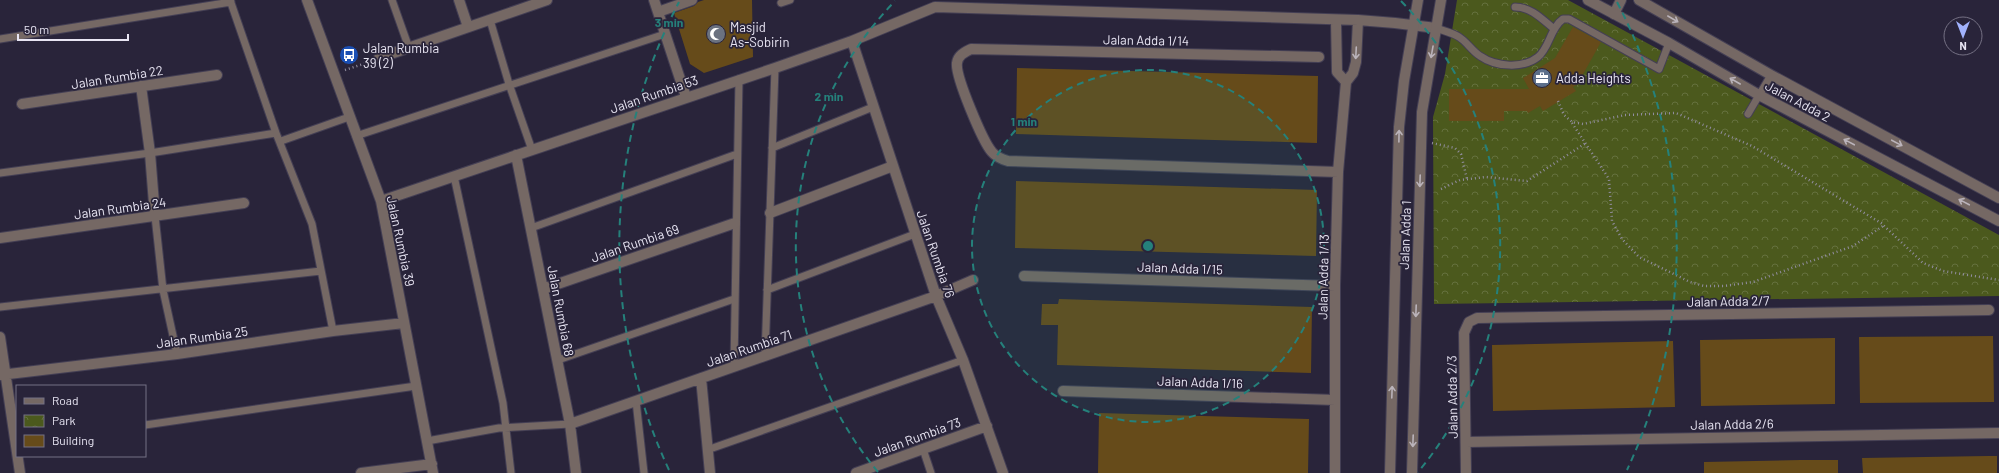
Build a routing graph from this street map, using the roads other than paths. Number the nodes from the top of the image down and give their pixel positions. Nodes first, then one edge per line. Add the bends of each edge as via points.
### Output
1 (307, 0) edge
2 (392, 0) edge
3 (459, 0) edge
4 (547, 0) edge
5 (654, 0) edge
6 (692, 0) edge
7 (790, 0) edge
8 (1418, 0) edge
9 (1441, 0) edge
10 (1588, 0) edge
11 (1621, 0) edge
12 (1639, 0) edge
13 (230, 1) edge
14 (781, 3) dead end
15 (1515, 7) dead end
16 (658, 12) junction
17 (1614, 14) junction
18 (490, 20) junction
19 (1358, 20) junction
20 (1336, 21) junction
21 (1413, 25) junction
22 (468, 27) junction
23 (1436, 28) junction
24 (1554, 29) junction
25 (665, 34) junction
26 (0, 39) edge
27 (852, 41) junction
28 (1669, 42) junction
29 (409, 48) junction
30 (1319, 57) dead end
31 (378, 58) road end
32 (775, 68) junction
33 (217, 75) dead end
34 (1770, 75) junction
35 (739, 79) junction
36 (1346, 82) junction
37 (509, 84) junction
38 (141, 86) junction
39 (1759, 95) junction
40 (686, 97) junction
41 (22, 104) dead end
42 (873, 107) junction
43 (1748, 114) dead end
44 (349, 117) junction
45 (276, 133) junction
46 (356, 136) junction
47 (281, 141) junction
48 (772, 148) junction
49 (532, 150) junction
50 (150, 153) junction
51 (737, 154) junction
52 (516, 155) junction
53 (893, 166) junction
54 (1338, 172) junction
55 (0, 173) edge
56 (454, 176) junction
57 (1999, 198) edge
58 (380, 201) junction
59 (244, 203) dead end
60 (770, 213) junction
61 (155, 216) junction
62 (1999, 220) edge
63 (735, 223) junction
64 (531, 228) junction
65 (915, 234) junction
66 (0, 238) edge
67 (321, 271) junction
68 (1024, 276) dead end
69 (973, 280) dead end
70 (1335, 286) junction
71 (543, 288) junction
72 (163, 290) junction
73 (767, 290) junction
74 (936, 296) junction
75 (734, 299) junction
76 (0, 307) edge
77 (1989, 310) dead end
78 (1469, 322) joint
79 (404, 323) junction
80 (333, 331) junction
81 (0, 337) edge
82 (177, 354) junction
83 (765, 356) junction
84 (558, 360) junction
85 (963, 360) junction
86 (734, 366) junction
87 (2, 375) edge
88 (701, 378) junction
89 (416, 386) junction
90 (1063, 391) dead end
91 (1335, 400) junction
92 (636, 401) junction
93 (570, 424) junction
94 (146, 425) edge
95 (987, 426) junction
96 (507, 427) junction
97 (1999, 433) edge
98 (427, 440) junction
99 (1466, 442) junction
100 (16, 444) edge
101 (923, 449) junction
102 (708, 450) junction
103 (18, 457) edge
104 (433, 469) edge
105 (20, 473) edge
106 (362, 473) edge
107 (511, 473) edge
108 (576, 473) edge
109 (644, 473) edge
110 (710, 473) edge
111 (856, 473) edge
112 (931, 473) edge
113 (1003, 473) edge
114 (1334, 473) edge
115 (1390, 473) edge
116 (1412, 473) edge
117 (1466, 473) edge

1 - 44 street, Jalan Rumbia 39
2 - 29 lane
3 - 22 street
4 - 18 street
5 - 16 street
6 - 16 street
7 - 14 lane
8 - 21 street, Jalan Adda 1
9 - 23 street, Jalan Adda 1
10 - 17 street, Jalan Adda 2
11 - 17 street
12 -> 34 street, Jalan Adda 2
13 - 26 lane
13 - 45 lane
15 - 24 lane via 1524,7
16 - 25 street
17 - 28 street, Jalan Adda 2
18 - 22 street
18 - 37 lane
19 - 20 street
19 - 21 street
19 -> 36 street via 1356,62 1353,73
20 - 27 street, Jalan Rumbia 53 via 935,8
20 - 36 street via 1337,72
21 - 23 street
115 -> 21 street, Jalan Adda 1 via 1399,127
22 - 29 street
23 - 24 lane via 1460,38 1480,56 1494,63 1523,65 1544,52
23 -> 116 street, Jalan Adda 1 via 1422,112
24 - 28 lane via 1563,19 1569,19 1659,69
25 - 37 lane
25 - 40 street
27 - 32 street, Jalan Rumbia 53
27 - 42 street, Jalan Rumbia 76
39 -> 28 street, Jalan Adda 2
29 - 31 street
30 - 54 street, Jalan Adda 1/14 via 971,49 961,54 956,62 959,79 984,141 998,158 1008,161
32 - 35 street, Jalan Rumbia 53
32 - 48 lane
33 - 38 street, Jalan Rumbia 22
34 - 39 lane
34 -> 57 street, Jalan Adda 2
35 - 40 street, Jalan Rumbia 53
35 - 51 lane
36 - 54 street, Jalan Adda 1/13
37 - 46 lane
37 - 49 lane
38 - 41 street, Jalan Rumbia 22
38 - 50 street
39 - 43 lane
62 -> 39 street, Jalan Adda 2
40 - 49 street, Jalan Rumbia 53
42 - 48 lane
42 - 53 street, Jalan Rumbia 76
44 - 46 street, Jalan Rumbia 39
44 - 47 lane
45 - 47 lane
45 - 50 lane
46 - 58 street, Jalan Rumbia 39
47 - 67 lane via 312,224
48 - 60 lane
49 - 52 street, Jalan Rumbia 53
50 - 55 lane
50 - 61 street
51 - 63 lane
51 - 64 lane
52 - 56 street, Jalan Rumbia 53
52 - 64 street, Jalan Rumbia 68
53 - 60 street
53 - 65 street, Jalan Rumbia 76
54 - 70 street, Jalan Adda 1/13
56 - 58 street, Jalan Rumbia 53
56 - 96 lane
58 - 79 street, Jalan Rumbia 39
59 - 61 street, Jalan Rumbia 24
60 - 73 lane
61 - 66 street, Jalan Rumbia 24
61 - 72 lane
63 - 71 street, Jalan Rumbia 69
63 - 75 lane
64 - 71 street, Jalan Rumbia 68
65 - 73 lane
65 - 74 street, Jalan Rumbia 76
67 - 72 lane
67 - 80 lane
68 - 70 street, Jalan Adda 1/15
69 - 74 street, Jalan Rumbia 71
70 - 91 street, Jalan Adda 1/13
71 - 84 street, Jalan Rumbia 68
72 - 76 lane
72 - 82 lane
73 - 83 lane
74 - 83 street, Jalan Rumbia 71
74 - 85 street, Jalan Rumbia 76
75 - 84 lane
75 - 86 lane
77 - 78 street, Jalan Adda 2/7 via 1477,318
78 - 99 street, Jalan Adda 2/3 via 1464,333
79 - 80 street, Jalan Rumbia 25
79 - 89 street, Jalan Rumbia 39
80 - 82 street, Jalan Rumbia 25
81 - 87 street
82 - 87 street, Jalan Rumbia 25
83 - 86 street, Jalan Rumbia 71
84 - 93 street, Jalan Rumbia 68
85 - 95 street, Jalan Rumbia 76
85 - 102 lane
86 - 88 street, Jalan Rumbia 71
87 - 100 street
88 - 92 street, Jalan Rumbia 71
88 - 102 street
89 - 94 lane
89 - 98 street, Jalan Rumbia 39
90 - 91 street, Jalan Adda 1/16
91 - 114 street, Jalan Adda 1/13
92 - 93 street, Jalan Rumbia 71
92 - 109 lane
93 - 96 lane
93 - 108 street, Jalan Rumbia 68
95 - 101 street, Jalan Rumbia 73
95 - 113 street, Jalan Rumbia 76
96 - 98 lane
96 - 107 lane
97 - 99 street, Jalan Adda 2/6
98 - 104 street, Jalan Rumbia 39
99 - 117 street, Jalan Adda 2/3
101 - 111 street, Jalan Rumbia 73
101 - 112 lane
102 - 110 street
103 - 105 street
104 - 106 street

